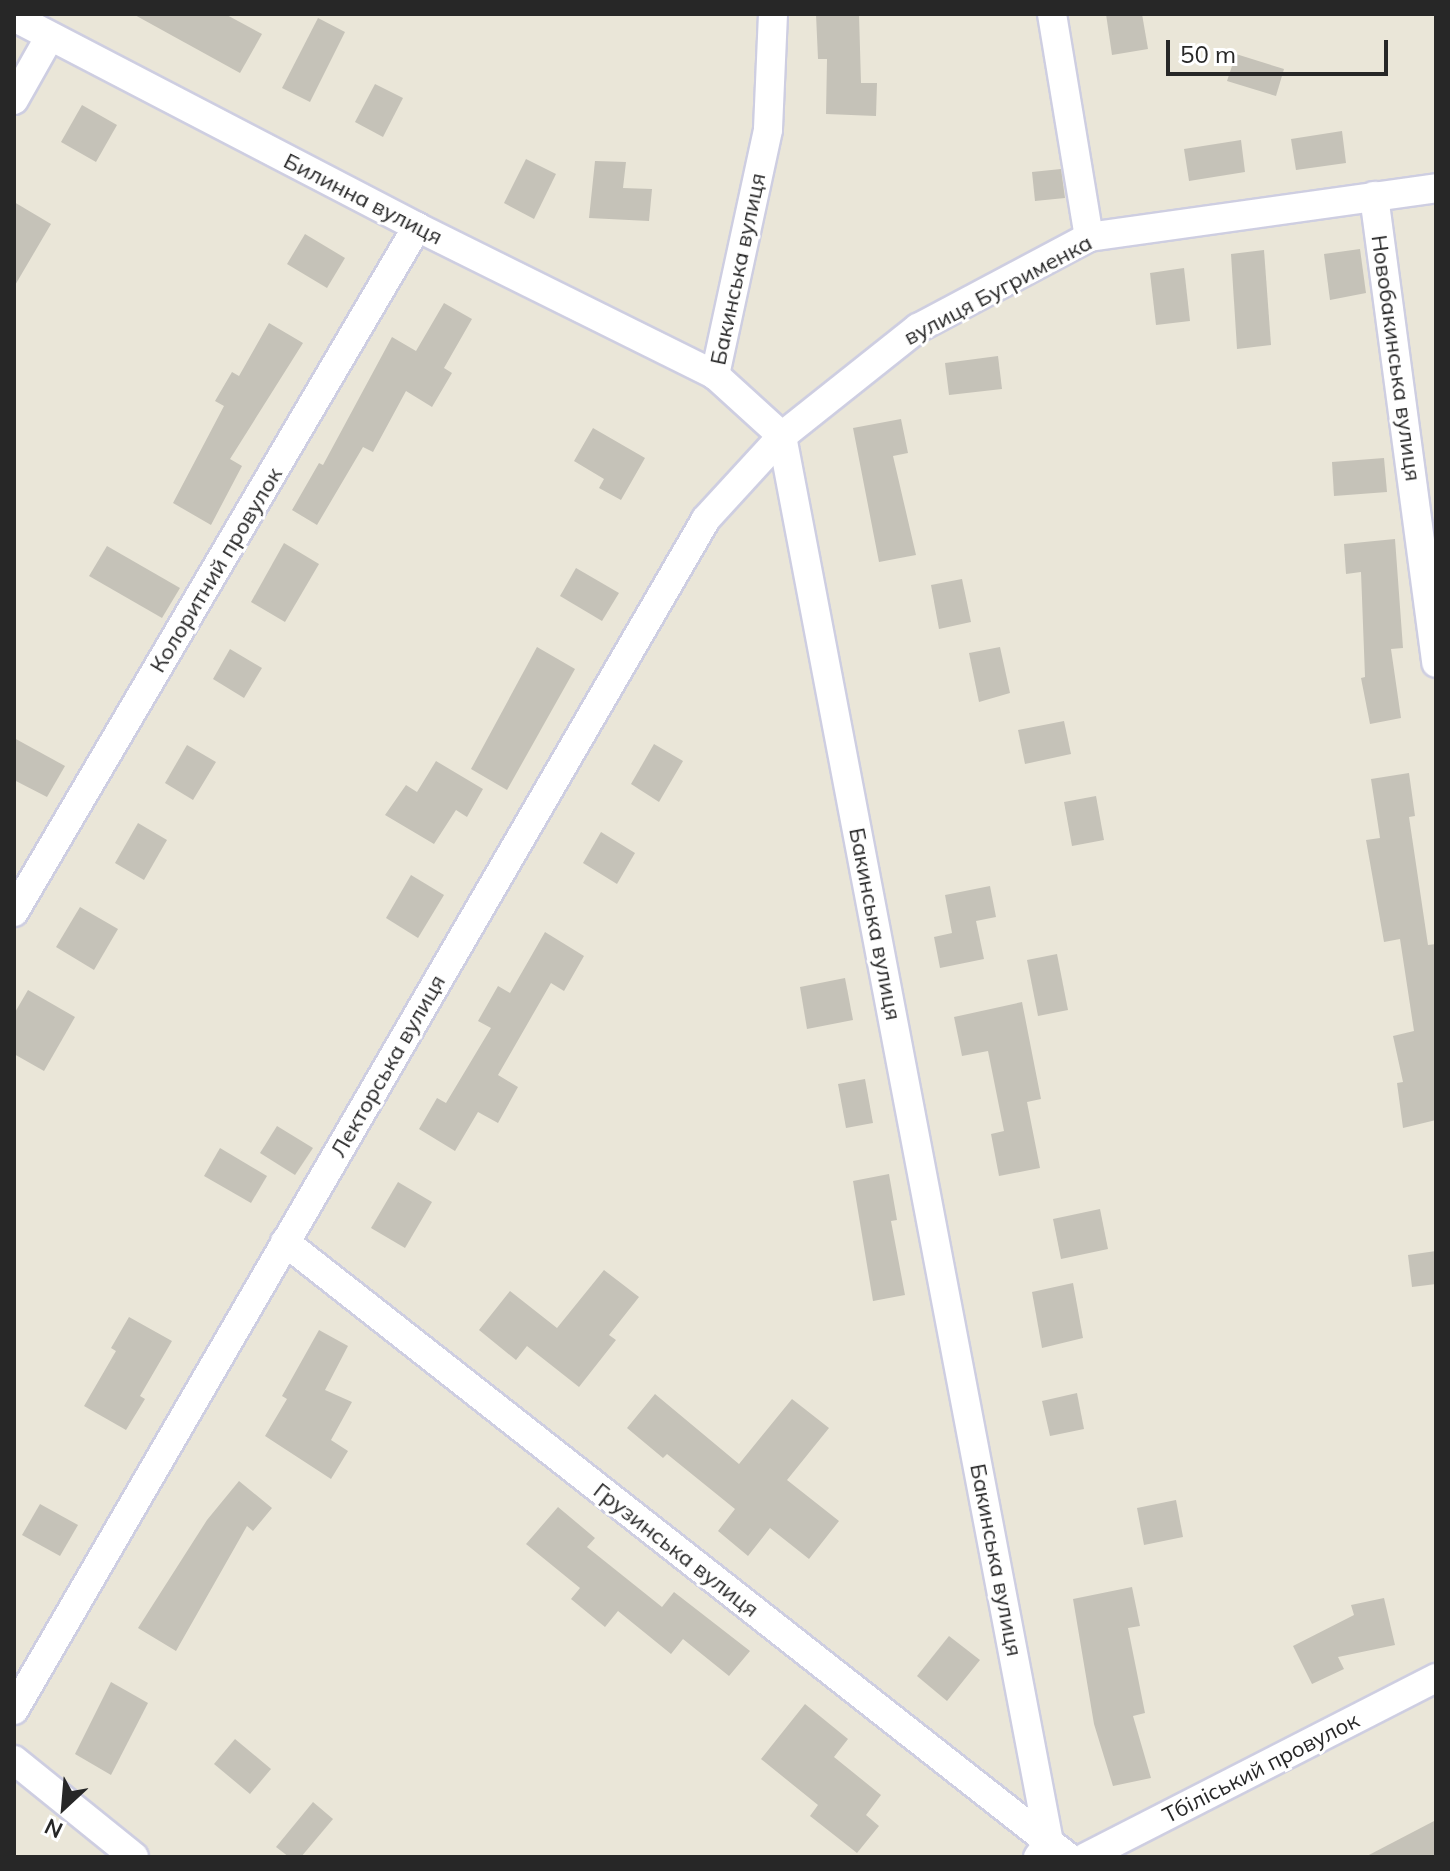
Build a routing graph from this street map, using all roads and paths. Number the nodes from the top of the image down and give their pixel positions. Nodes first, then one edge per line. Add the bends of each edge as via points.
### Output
1 (773, 14) edge
2 (1052, 14) edge
3 (14, 17) edge
4 (50, 36) junction
5 (14, 100) edge
6 (1436, 188) edge
7 (1374, 196) junction
8 (417, 227) junction
9 (1089, 237) junction
10 (715, 375) junction
11 (782, 436) junction
12 (1436, 663) edge
13 (14, 912) edge
14 (285, 1242) junction
15 (1436, 1678) edge
16 (14, 1710) edge
17 (14, 1760) edge
18 (1052, 1852) edge
19 (134, 1857) edge
20 (1086, 1857) edge

1 - 10 street, Бакинська вулиця via 768,130
2 - 9 street
3 - 4 street, Билинна вулиця
4 - 5 street
4 - 8 street, Билинна вулиця
6 - 7 street, вулиця Бугрименка
7 - 9 street, вулиця Бугрименка
7 - 12 street, Новобакинська вулиця
8 - 10 street, Билинна вулиця
8 - 13 street, Колоритний провулок
9 - 11 street, вулиця Бугрименка via 918,328
10 - 11 street, Бакинська вулиця
11 - 14 street, Лекторська вулиця via 706,519
11 - 18 street, Бакинська вулиця
14 - 16 street, Лекторська вулиця
14 - 18 street, Грузинська вулиця
15 - 20 street, Тбіліський провулок
17 - 19 street

